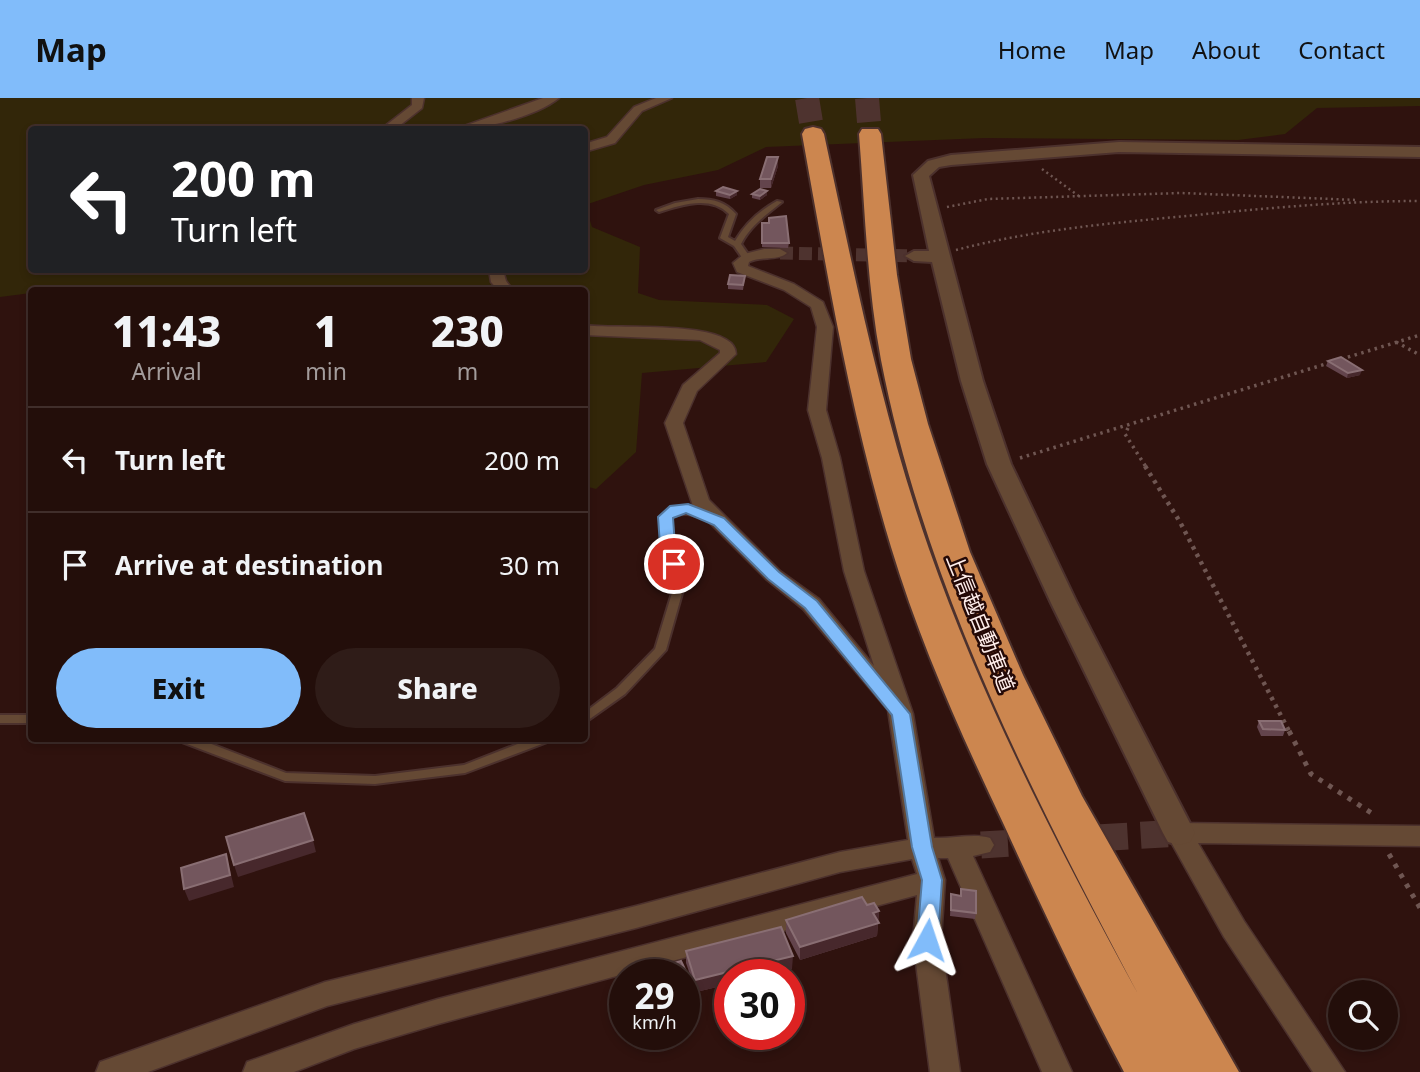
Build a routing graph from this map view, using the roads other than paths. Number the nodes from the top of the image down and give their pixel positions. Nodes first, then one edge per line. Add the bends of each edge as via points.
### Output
1 (418, 98) edge
2 (553, 98) edge
3 (666, 98) edge
4 (391, 126) edge
5 (473, 126) edge
6 (813, 134) tunnel mouth
7 (870, 134) tunnel mouth
8 (588, 147) edge
9 (1420, 152) edge
10 (779, 202) dead end
11 (659, 210) dead end
12 (742, 251) junction
13 (780, 253) tunnel mouth
14 (914, 256) tunnel mouth
15 (940, 257) junction
16 (588, 330) edge
17 (999, 464) joint
18 (719, 521) junction
19 (901, 714) junction
20 (588, 716) edge
21 (0, 719) edge
22 (28, 719) edge
23 (193, 742) edge
24 (536, 742) edge
25 (1179, 833) junction
26 (1415, 836) edge
27 (922, 847) junction
28 (932, 880) junction
29 (111, 1072) edge
30 (258, 1072) edge
31 (946, 1072) edge
32 (1057, 1072) edge
33 (1153, 1072) edge
34 (1211, 1072) edge
35 (1330, 1072) edge

1 - 4 street via 418,106
2 - 5 street
3 - 8 street via 638,109 611,140
6 - 33 highway, 上信越自動車道 via 869,405 930,605 1066,907
7 - 34 highway, 上信越自動車道 via 882,269 896,357 944,535 986,642 1052,783
9 - 15 street via 1142,147 934,164 921,175
10 - 12 lane via 744,231
11 - 12 lane via 685,202 729,208 733,214 724,238
12 - 13 street
12 - 19 street via 742,269 789,287 818,305 822,316 825,327 817,410 854,571
14 - 15 street
15 - 17 street
16 - 18 street via 707,335 721,339 728,348 728,354 689,389 674,423 700,502
17 - 25 street
18 - 19 street via 811,604
18 - 20 lane via 688,508 665,517 680,583 660,650 621,691
19 - 27 street
21 - 22 lane
23 - 24 lane via 285,777 375,780 465,769
25 - 26 street
25 - 35 street via 1234,929
27 - 28 street
27 - 29 street via 840,862 325,994
27 - 32 street via 969,847
28 - 30 street via 831,911 366,1032
28 - 31 street via 927,940

